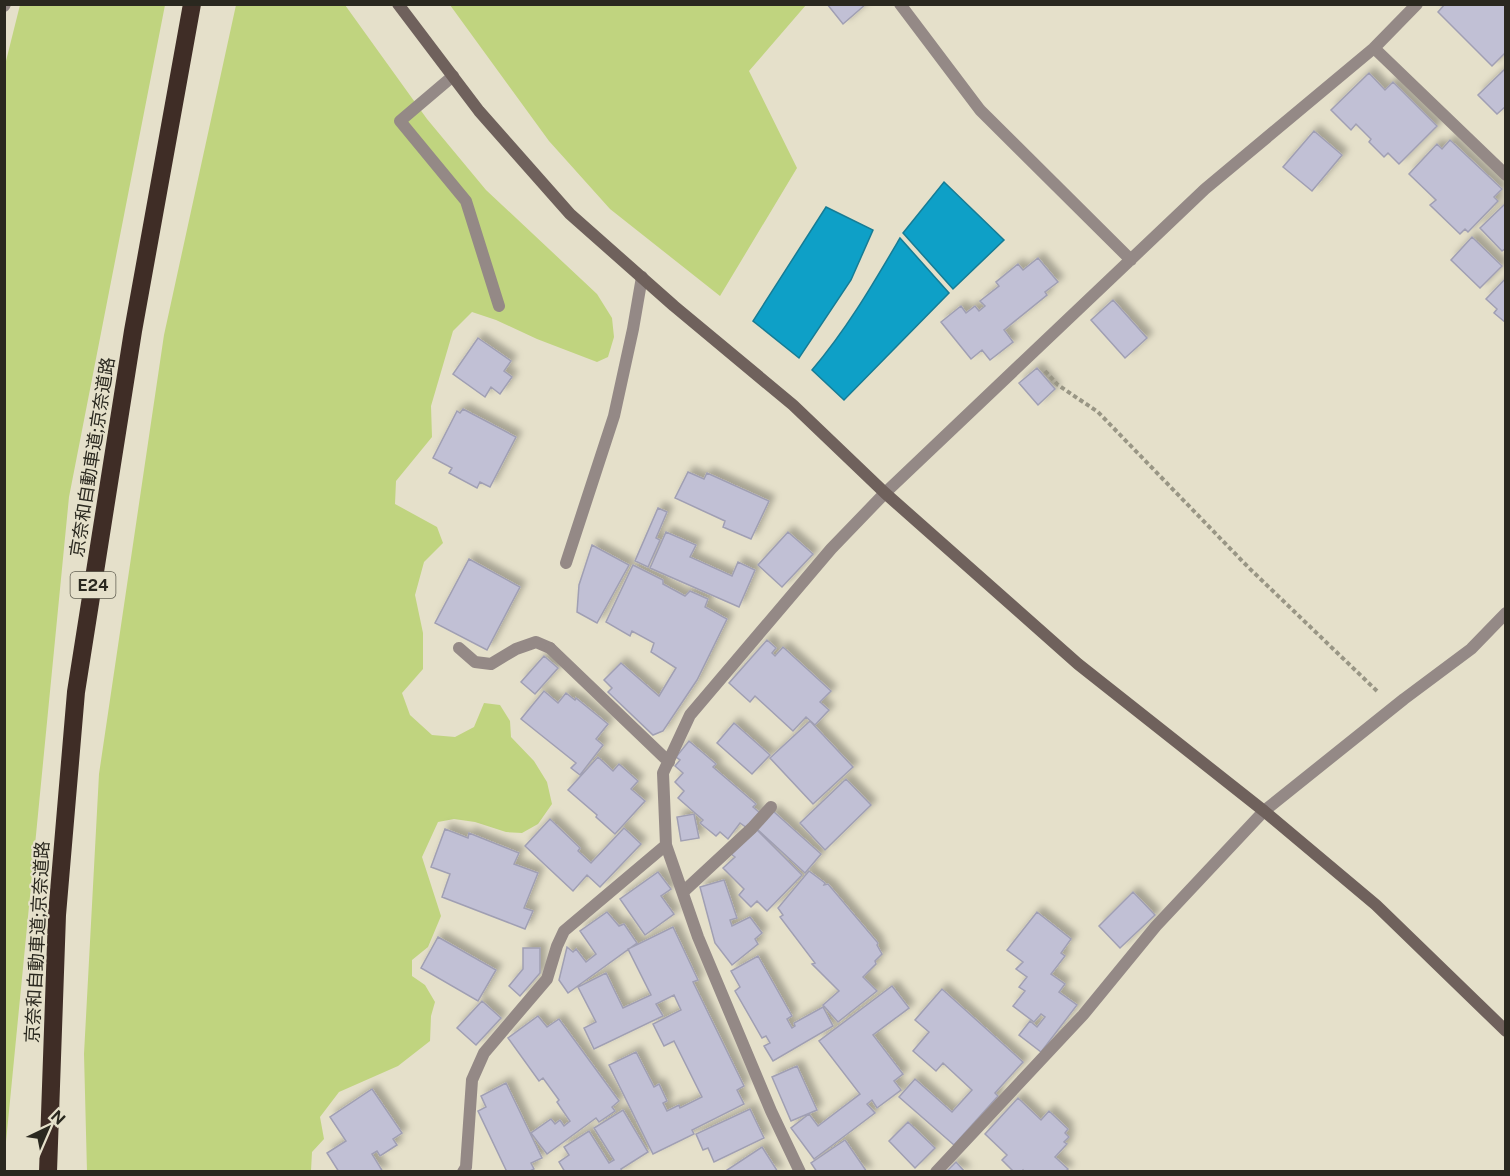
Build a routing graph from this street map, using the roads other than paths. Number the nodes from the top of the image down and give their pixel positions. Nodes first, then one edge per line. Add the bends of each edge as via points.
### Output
1 (192, 4) edge
2 (398, 4) edge
3 (900, 4) edge
4 (1417, 4) edge
5 (1374, 48) junction
6 (453, 76) junction
7 (1506, 174) edge
8 (1131, 260) junction
9 (642, 277) junction
10 (499, 306) dead end
11 (885, 493) junction
12 (566, 563) dead end
13 (1506, 613) edge
14 (459, 648) dead end
15 (669, 762) junction
16 (771, 807) dead end
17 (1264, 811) junction
18 (666, 844) junction
19 (683, 892) junction
20 (1506, 1031) edge
21 (48, 1172) edge
22 (463, 1172) edge
23 (800, 1172) edge
24 (936, 1172) edge

1 - 21 highway, 京奈和自動車道;京奈道路 / E24 via 133,331 76,692 57,915
2 - 6 street
3 - 8 street via 980,110
4 - 5 street
5 - 7 street
5 - 8 street via 1205,189
6 - 9 street via 570,214
6 - 10 street via 400,121 466,201
8 - 11 street
9 - 11 street via 793,405
9 - 12 street via 614,416
11 - 15 street via 831,549 690,715
11 - 17 street via 1078,664
13 - 17 street via 1471,649
14 - 15 street via 475,662 491,664 536,642 550,648
15 - 18 street via 663,773
16 - 19 street
17 - 20 street via 1376,905
17 - 24 street via 1156,926 1083,1015
18 - 19 street
18 - 22 street via 564,932 548,979 484,1053 472,1080
19 - 23 street via 698,937

